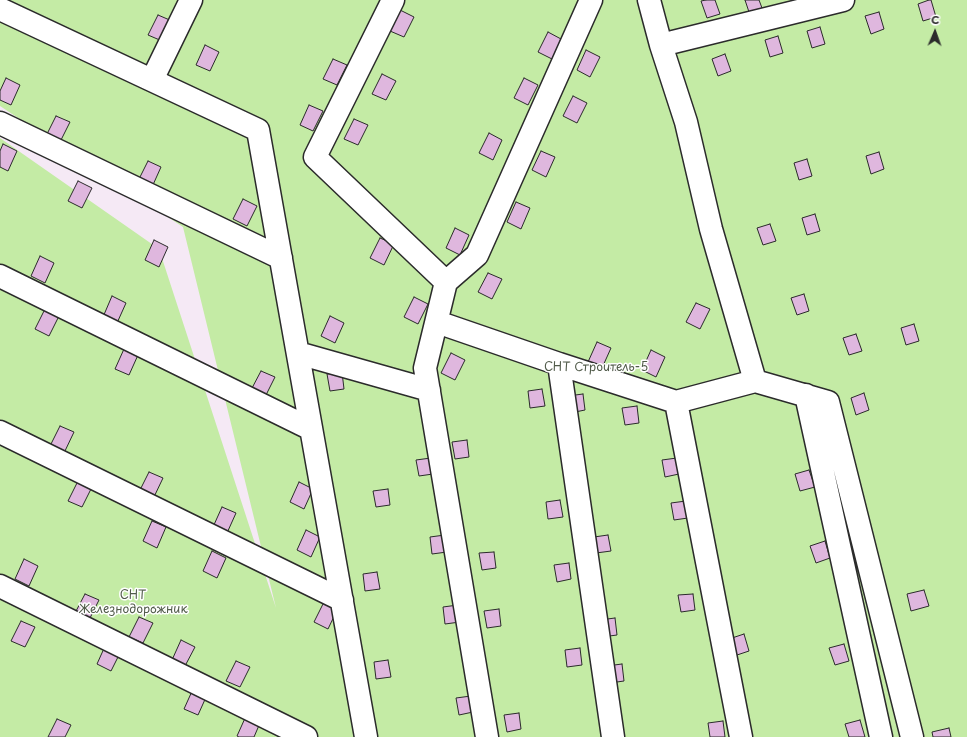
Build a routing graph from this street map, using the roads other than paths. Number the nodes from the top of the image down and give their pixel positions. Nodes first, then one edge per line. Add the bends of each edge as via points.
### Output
1 (191, 0) edge
2 (394, 0) edge
3 (591, 0) edge
4 (649, 0) edge
5 (843, 0) edge
6 (0, 9) edge
7 (661, 45) junction
8 (152, 80) junction
9 (0, 123) edge
10 (281, 258) junction
11 (0, 276) edge
12 (446, 282) junction
13 (437, 322) junction
14 (298, 353) junction
15 (559, 364) junction
16 (755, 381) junction
17 (429, 390) junction
18 (806, 395) junction
19 (676, 402) junction
20 (311, 429) junction
21 (0, 432) edge
22 (0, 586) edge
23 (342, 600) junction
24 (306, 737) edge
25 (366, 737) edge
26 (487, 737) edge
27 (613, 737) edge
28 (741, 737) edge
29 (882, 737) edge
30 (912, 737) edge

1 - 8 street
2 - 12 street via 315,157
3 - 12 street via 477,255
4 - 7 street
5 - 7 street
6 - 8 street
7 - 16 street via 686,122 711,230
8 - 10 street via 258,130
9 - 10 street
10 - 14 street
11 - 20 street
12 - 13 street
13 - 15 street
13 - 17 street via 426,368
14 - 17 street
14 - 20 street
15 - 19 street
15 - 27 street
16 - 18 street
16 - 19 street
17 - 26 street
18 - 29 street
18 - 30 street via 828,402
19 - 28 street
20 - 23 street
21 - 23 street
22 - 24 street
23 - 25 street

